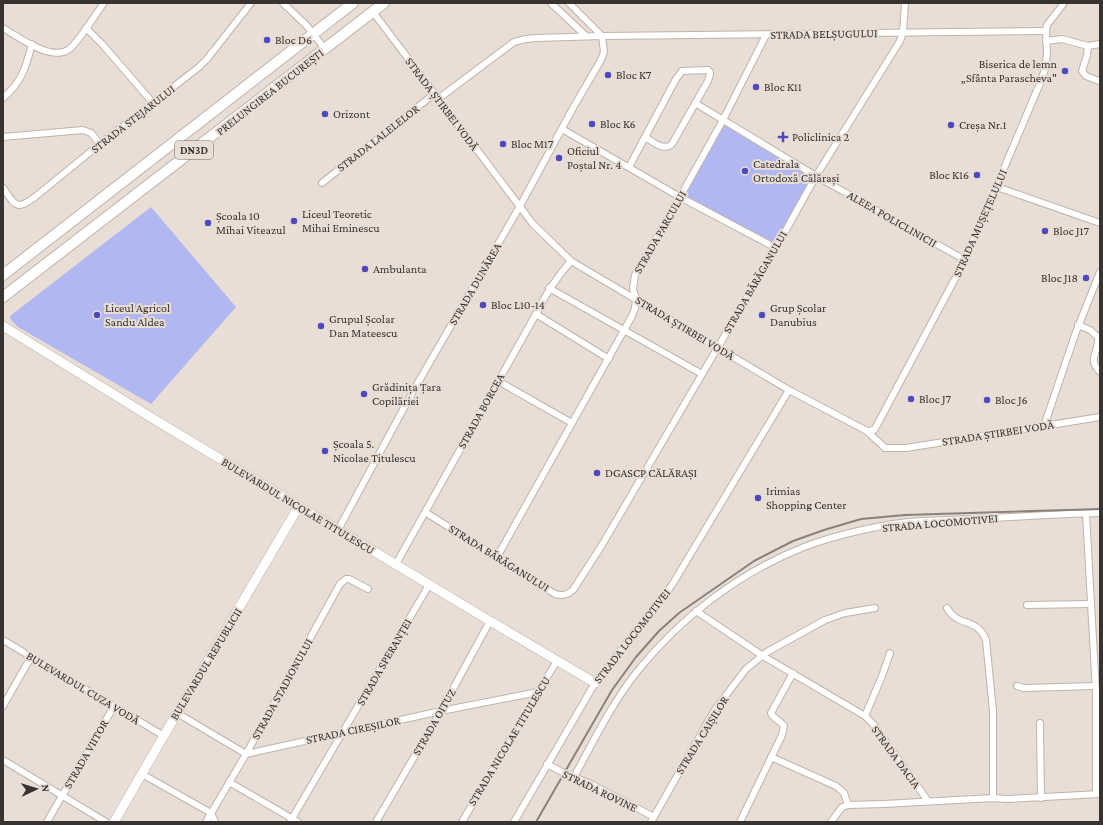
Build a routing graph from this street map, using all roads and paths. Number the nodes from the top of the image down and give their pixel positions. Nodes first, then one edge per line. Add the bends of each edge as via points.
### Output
1 (104, 3) edge
2 (251, 3) edge
3 (283, 3) edge
4 (353, 3) edge
5 (384, 3) edge
6 (551, 3) edge
7 (569, 3) edge
8 (905, 3) edge
9 (1064, 3) edge
10 (373, 12) junction
11 (3, 28) edge
12 (86, 28) junction
13 (1046, 31) junction
14 (903, 32) junction
15 (314, 34) junction
16 (766, 35) junction
17 (586, 36) junction
18 (602, 36) junction
19 (1046, 41) junction
20 (32, 44) junction
21 (1100, 44) edge
22 (1088, 46) junction
23 (325, 49) junction
24 (1099, 81) dead end
25 (436, 97) junction
26 (3, 98) edge
27 (152, 103) junction
28 (695, 104) junction
29 (723, 120) junction
30 (562, 129) junction
31 (645, 137) junction
32 (3, 138) edge
33 (100, 144) junction
34 (628, 167) junction
35 (816, 176) junction
36 (322, 183) dead end
37 (997, 187) junction
38 (3, 188) edge
39 (680, 197) junction
40 (520, 206) junction
41 (1100, 223) edge
42 (776, 248) junction
43 (965, 260) junction
44 (571, 261) junction
45 (1100, 272) edge
46 (3, 275) edge
47 (549, 288) junction
48 (3, 297) edge
49 (636, 299) junction
50 (536, 314) junction
51 (1078, 325) junction
52 (3, 326) edge
53 (624, 330) junction
54 (717, 347) junction
55 (608, 359) junction
56 (1100, 372) edge
57 (702, 374) junction
58 (498, 381) junction
59 (789, 390) junction
60 (1100, 417) edge
61 (572, 423) junction
62 (1044, 426) junction
63 (867, 431) junction
64 (299, 506) junction
65 (425, 512) junction
66 (1100, 513) edge
67 (1086, 514) junction
68 (338, 530) junction
69 (497, 557) junction
70 (396, 564) junction
71 (429, 585) junction
72 (368, 590) dead end
73 (1091, 604) junction
74 (1028, 605) dead end
75 (875, 608) dead end
76 (947, 608) dead end
77 (696, 611) junction
78 (490, 621) junction
79 (1100, 621) edge
80 (1092, 622) junction
81 (3, 640) edge
82 (890, 653) dead end
83 (763, 656) junction
84 (31, 657) junction
85 (557, 661) junction
86 (793, 673) junction
87 (595, 683) junction
88 (1017, 686) dead end
89 (1097, 690) edge
90 (538, 692) junction
91 (3, 706) edge
92 (114, 706) junction
93 (441, 711) junction
94 (177, 714) junction
95 (865, 716) junction
96 (1040, 723) dead end
97 (343, 733) junction
98 (164, 736) junction
99 (246, 754) junction
100 (771, 757) junction
101 (3, 760) edge
102 (547, 764) junction
103 (142, 774) junction
104 (574, 778) junction
105 (229, 782) junction
106 (1098, 794) edge
107 (62, 795) junction
108 (993, 798) junction
109 (1042, 798) junction
110 (928, 801) junction
111 (848, 805) junction
112 (211, 813) junction
113 (652, 820) edge
114 (294, 821) edge
115 (47, 822) edge
116 (106, 822) edge
117 (114, 822) edge
118 (206, 822) edge
119 (215, 822) edge
120 (376, 822) edge
121 (462, 822) edge
122 (514, 822) edge
123 (740, 822) edge
124 (831, 822) edge

1 - 12 street
2 - 27 street, STRADA STEJARULUI via 207,59
3 - 15 street
4 - 15 main road, PRELUNGIREA BUCUREȘTI / DN3D
5 - 10 main road, PRELUNGIREA BUCUREȘTI / DN3D
6 - 17 street
7 - 18 street
8 - 14 street
9 - 13 street, STRADA MUȘEȚELULUI via 1050,21
10 - 23 main road, PRELUNGIREA BUCUREȘTI / DN3D
10 - 25 street, STRADA ȘTIRBEI VODĂ
11 - 20 street
12 - 20 street via 69,50 64,52 49,52
12 - 27 street
13 - 14 street, STRADA BELȘUGULUI
13 - 19 street, STRADA MUȘEȚELULUI
14 - 16 street, STRADA BELȘUGULUI
14 - 35 street, STRADA BĂRĂGANULUI via 900,41
15 - 23 street
15 - 46 main road, PRELUNGIREA BUCUREȘTI / DN3D
16 - 18 street, STRADA BELȘUGULUI
16 - 29 street, STRADA PARCULUI
17 - 18 street, STRADA BELȘUGULUI
17 - 25 street, STRADA LALELELOR via 536,38 514,42
18 - 30 street, STRADA DUNĂREA via 604,52 601,60
19 - 22 street via 1062,39
19 - 37 street, STRADA MUȘEȚELULUI via 1046,66
20 - 26 street via 19,82
21 - 22 street
22 - 24 street via 1082,71 1086,76
23 - 48 main road, PRELUNGIREA BUCUREȘTI / DN3D
25 - 36 street, STRADA LALELELOR
25 - 40 street, STRADA ȘTIRBEI VODĂ
27 - 33 street, STRADA STEJARULUI
28 - 29 street, ALEEA POLICLINICII
28 - 31 street via 669,147
28 - 31 street via 710,74 708,70 680,72
29 - 35 street, ALEEA POLICLINICII
29 - 39 street, STRADA PARCULUI
30 - 34 street
30 - 40 street, STRADA DUNĂREA
31 - 34 street
32 - 33 street via 83,130 91,133
33 - 38 street, STRADA STEJARULUI via 25,204 15,204
34 - 39 street
35 - 42 street, STRADA BĂRĂGANULUI
35 - 43 street, ALEEA POLICLINICII
37 - 41 street
37 - 43 street, STRADA MUȘEȚELULUI
39 - 42 street
39 - 49 street, STRADA PARCULUI via 635,275 633,289
40 - 44 street, STRADA ȘTIRBEI VODĂ via 533,224
40 - 68 street, STRADA DUNĂREA via 412,392
42 - 54 street, STRADA BĂRĂGANULUI
43 - 63 street, STRADA MUȘEȚELULUI via 877,426 874,430
44 - 47 street, STRADA BORCEA
44 - 49 street, STRADA ȘTIRBEI VODĂ
45 - 51 street
47 - 50 street, STRADA BORCEA
47 - 53 street
49 - 53 street, STRADA PARCULUI via 632,316
49 - 54 street, STRADA ȘTIRBEI VODĂ
50 - 55 street
50 - 58 street, STRADA BORCEA
51 - 56 street via 1098,337 1099,343 1093,358 1094,365
51 - 62 street
52 - 64 main road, BULEVARDUL NICOLAE TITULESCU
53 - 55 street, STRADA PARCULUI
53 - 57 street
54 - 57 street, STRADA BĂRĂGANULUI
54 - 59 street, STRADA ȘTIRBEI VODĂ
55 - 61 street, STRADA PARCULUI
57 - 69 street, STRADA BĂRĂGANULUI via 602,545 569,594 555,594
58 - 61 street
58 - 65 street, STRADA BORCEA
59 - 63 street, STRADA ȘTIRBEI VODĂ
59 - 87 street, STRADA LOCOMOTIVEI via 672,585
60 - 62 street, STRADA ȘTIRBEI VODĂ
61 - 69 street, STRADA PARCULUI
62 - 63 street, STRADA ȘTIRBEI VODĂ via 896,449 885,448
64 - 68 main road, BULEVARDUL NICOLAE TITULESCU
64 - 94 main road, BULEVARDUL REPUBLICII
65 - 69 street, STRADA BĂRĂGANULUI
65 - 70 street, STRADA BORCEA
66 - 67 street, STRADA LOCOMOTIVEI
67 - 73 street
67 - 77 street, STRADA LOCOMOTIVEI via 942,520 889,525 838,536 772,561
68 - 70 main road, BULEVARDUL NICOLAE TITULESCU
70 - 71 main road, BULEVARDUL NICOLAE TITULESCU
71 - 78 main road, BULEVARDUL NICOLAE TITULESCU
71 - 97 street, STRADA SPERANȚEI
72 - 99 street, STRADA STADIONULUI via 349,579 342,582
73 - 74 street
73 - 80 street
75 - 83 street, STRADA CAIȘILOR via 825,620
76 - 108 street via 955,618 978,627 986,640 993,711
77 - 83 street, STRADA DACIA
77 - 104 street, STRADA LOCOMOTIVEI via 659,646 635,674 616,702
78 - 85 main road, BULEVARDUL NICOLAE TITULESCU
78 - 93 street, STRADA OITUZ
79 - 80 street
80 - 89 street
81 - 84 street, BULEVARDUL CUZA VODĂ
82 - 95 street
83 - 86 street, STRADA DACIA
83 - 113 street, STRADA CAIȘILOR via 746,669 714,711
84 - 91 street
84 - 92 street, BULEVARDUL CUZA VODĂ
85 - 87 main road, BULEVARDUL NICOLAE TITULESCU
85 - 90 street, STRADA NICOLAE TITULESCU
86 - 95 street, STRADA DACIA
86 - 100 street via 771,713 772,717 784,726
87 - 102 street, STRADA LOCOMOTIVEI
88 - 89 street
89 - 106 street
90 - 93 street, STRADA CIREȘILOR
90 - 121 street, STRADA NICOLAE TITULESCU
92 - 98 street, BULEVARDUL CUZA VODĂ
92 - 107 street, STRADA VIITOR
93 - 97 street, STRADA CIREȘILOR
93 - 120 street, STRADA OITUZ
94 - 98 main road, BULEVARDUL REPUBLICII
94 - 99 street
95 - 110 street, STRADA DACIA
96 - 109 street
97 - 99 street, STRADA CIREȘILOR
97 - 114 street, STRADA SPERANȚEI
98 - 103 main road, BULEVARDUL REPUBLICII
99 - 105 street, STRADA STADIONULUI
100 - 111 street via 836,786 844,793
100 - 123 street
101 - 107 street
102 - 104 street, STRADA ROVINE
102 - 122 street, STRADA LOCOMOTIVEI
103 - 112 street
103 - 117 main road, BULEVARDUL REPUBLICII
104 - 113 street, STRADA ROVINE via 589,783
105 - 112 street, STRADA STADIONULUI
105 - 114 street
106 - 109 street, STRADA DACIA
107 - 115 street, STRADA VIITOR
107 - 116 street
108 - 109 street, STRADA DACIA
108 - 110 street, STRADA DACIA
110 - 111 street
111 - 124 street via 842,807
112 - 118 street, STRADA STADIONULUI
112 - 119 street

